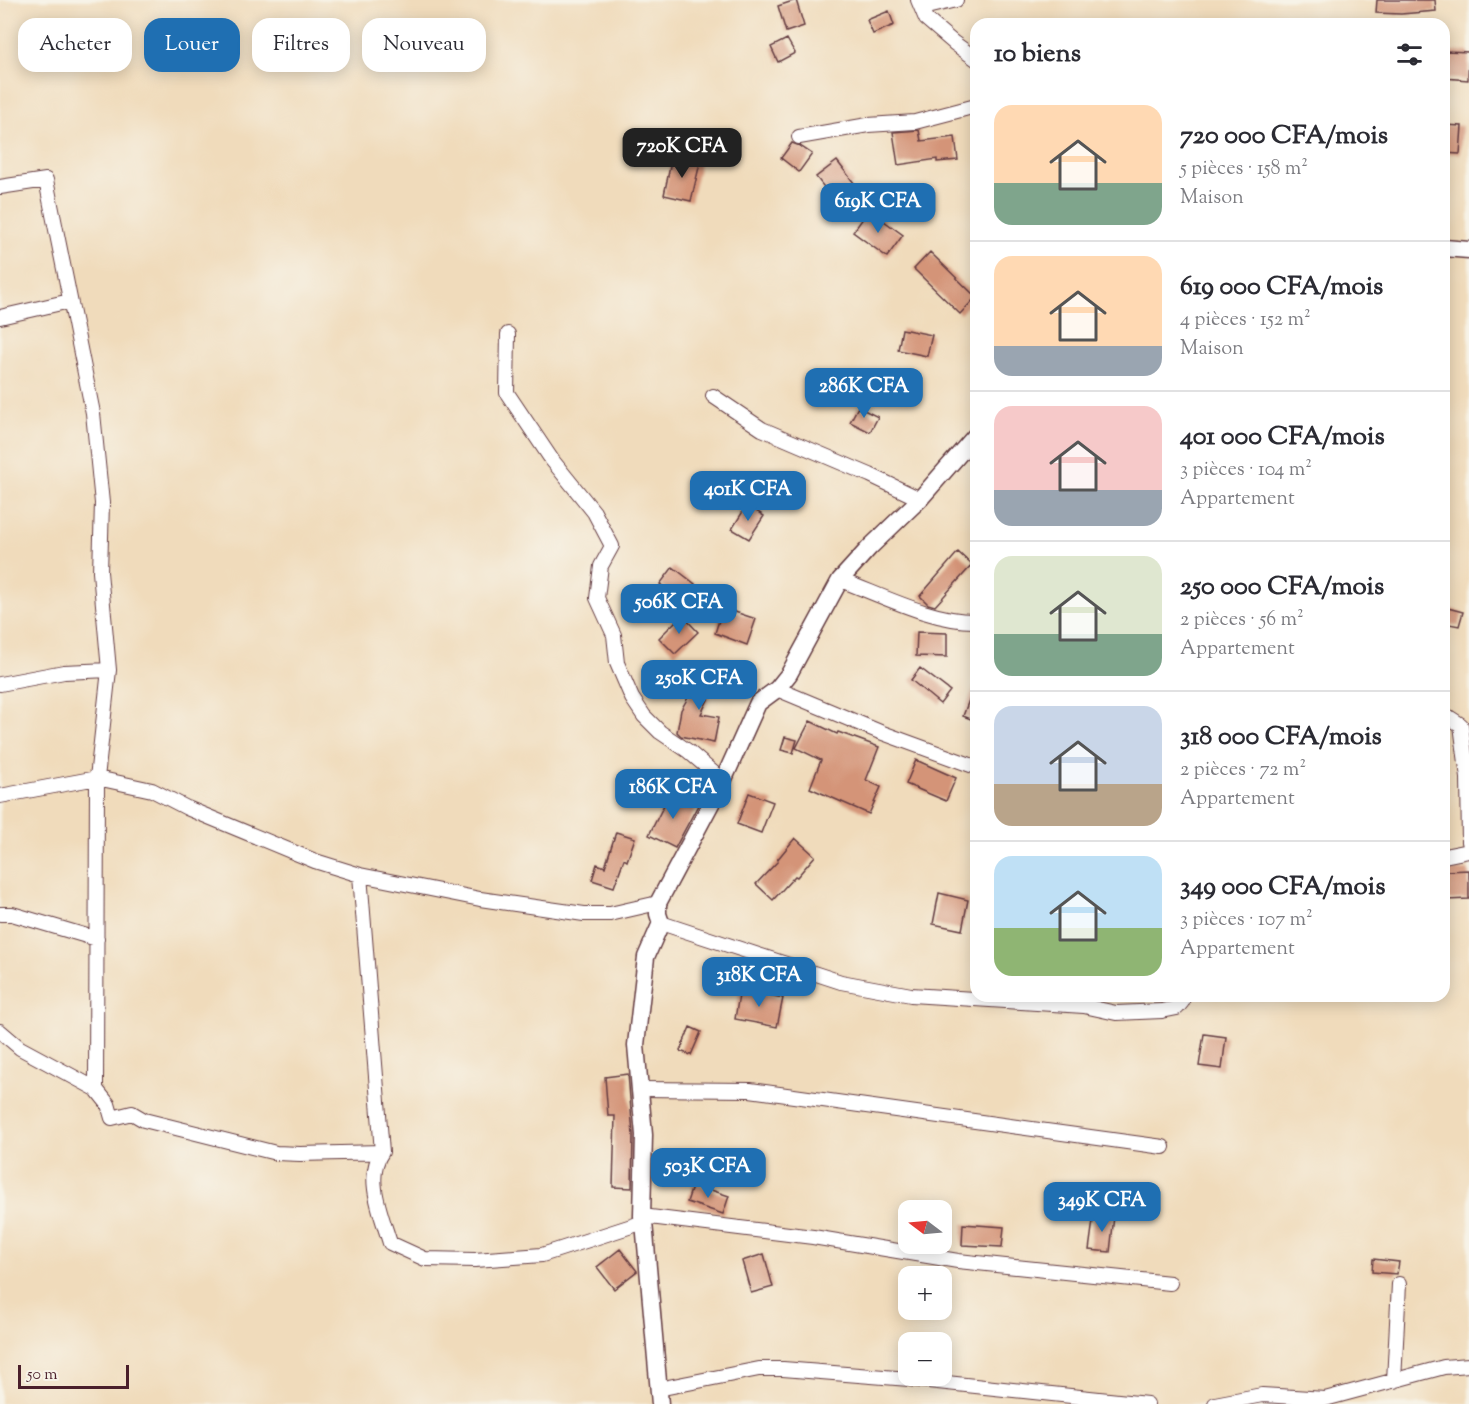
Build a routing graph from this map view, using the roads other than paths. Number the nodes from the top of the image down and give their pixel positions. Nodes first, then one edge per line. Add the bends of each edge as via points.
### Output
1 (956, 0) edge
2 (920, 4) edge
3 (970, 55) edge
4 (970, 108) edge
5 (799, 136) dead end
6 (0, 186) edge
7 (1450, 248) edge
8 (1469, 250) edge
9 (70, 301) junction
10 (0, 317) edge
11 (508, 334) dead end
12 (713, 396) dead end
13 (970, 442) edge
14 (920, 499) junction
15 (840, 580) junction
16 (970, 621) edge
17 (109, 670) junction
18 (0, 684) edge
19 (777, 689) junction
20 (1450, 718) edge
21 (970, 765) edge
22 (97, 778) junction
23 (723, 781) junction
24 (0, 796) edge
25 (1469, 842) edge
26 (1469, 851) edge
27 (1450, 855) edge
28 (360, 875) junction
29 (658, 903) junction
30 (0, 914) edge
31 (661, 922) junction
32 (97, 939) junction
33 (970, 999) edge
34 (1021, 1002) edge
35 (1182, 1002) edge
36 (0, 1032) edge
37 (96, 1089) junction
38 (639, 1089) junction
39 (1163, 1147) dead end
40 (382, 1152) junction
41 (643, 1219) junction
42 (1170, 1283) dead end
43 (1399, 1284) dead end
44 (1469, 1365) edge
45 (1394, 1381) junction
46 (659, 1396) edge
47 (1147, 1404) edge
48 (1215, 1404) edge

1 - 2 street
2 - 3 street via 926,19
4 - 5 street via 915,122
6 - 9 street via 46,180
7 - 8 street
9 - 10 street
9 - 17 street via 93,413 102,503 100,572
11 - 23 street via 507,393 552,460 594,512 612,546 601,566 597,598 614,635 617,663 632,698 660,732
12 - 14 street via 762,429
13 - 14 street
14 - 15 street
15 - 16 street via 935,615
15 - 19 street
17 - 18 street via 64,672
17 - 22 street
19 - 21 street
19 - 23 street via 758,703
20 - 25 street via 1461,724 1468,778
22 - 24 street
22 - 28 street via 152,790 305,857
22 - 32 street
23 - 29 street
26 - 27 street
28 - 29 street via 480,899 584,914 610,914
28 - 40 street
29 - 31 street
30 - 32 street
31 - 33 street via 841,982 911,995
31 - 38 street via 646,957 636,1045
32 - 37 street
34 - 35 street via 1084,1006 1116,1013 1162,1011 1177,1008
36 - 37 street via 24,1050
37 - 40 street via 108,1104 112,1118 132,1113 144,1120 276,1153
38 - 39 street via 750,1090
38 - 41 street via 644,1135
40 - 41 street via 375,1162 375,1195 390,1243 425,1259 542,1255
41 - 42 street via 813,1237 958,1261
41 - 46 street
43 - 45 street
44 - 45 street via 1444,1367
45 - 48 street via 1325,1399 1262,1395
46 - 47 street via 759,1369 783,1369

